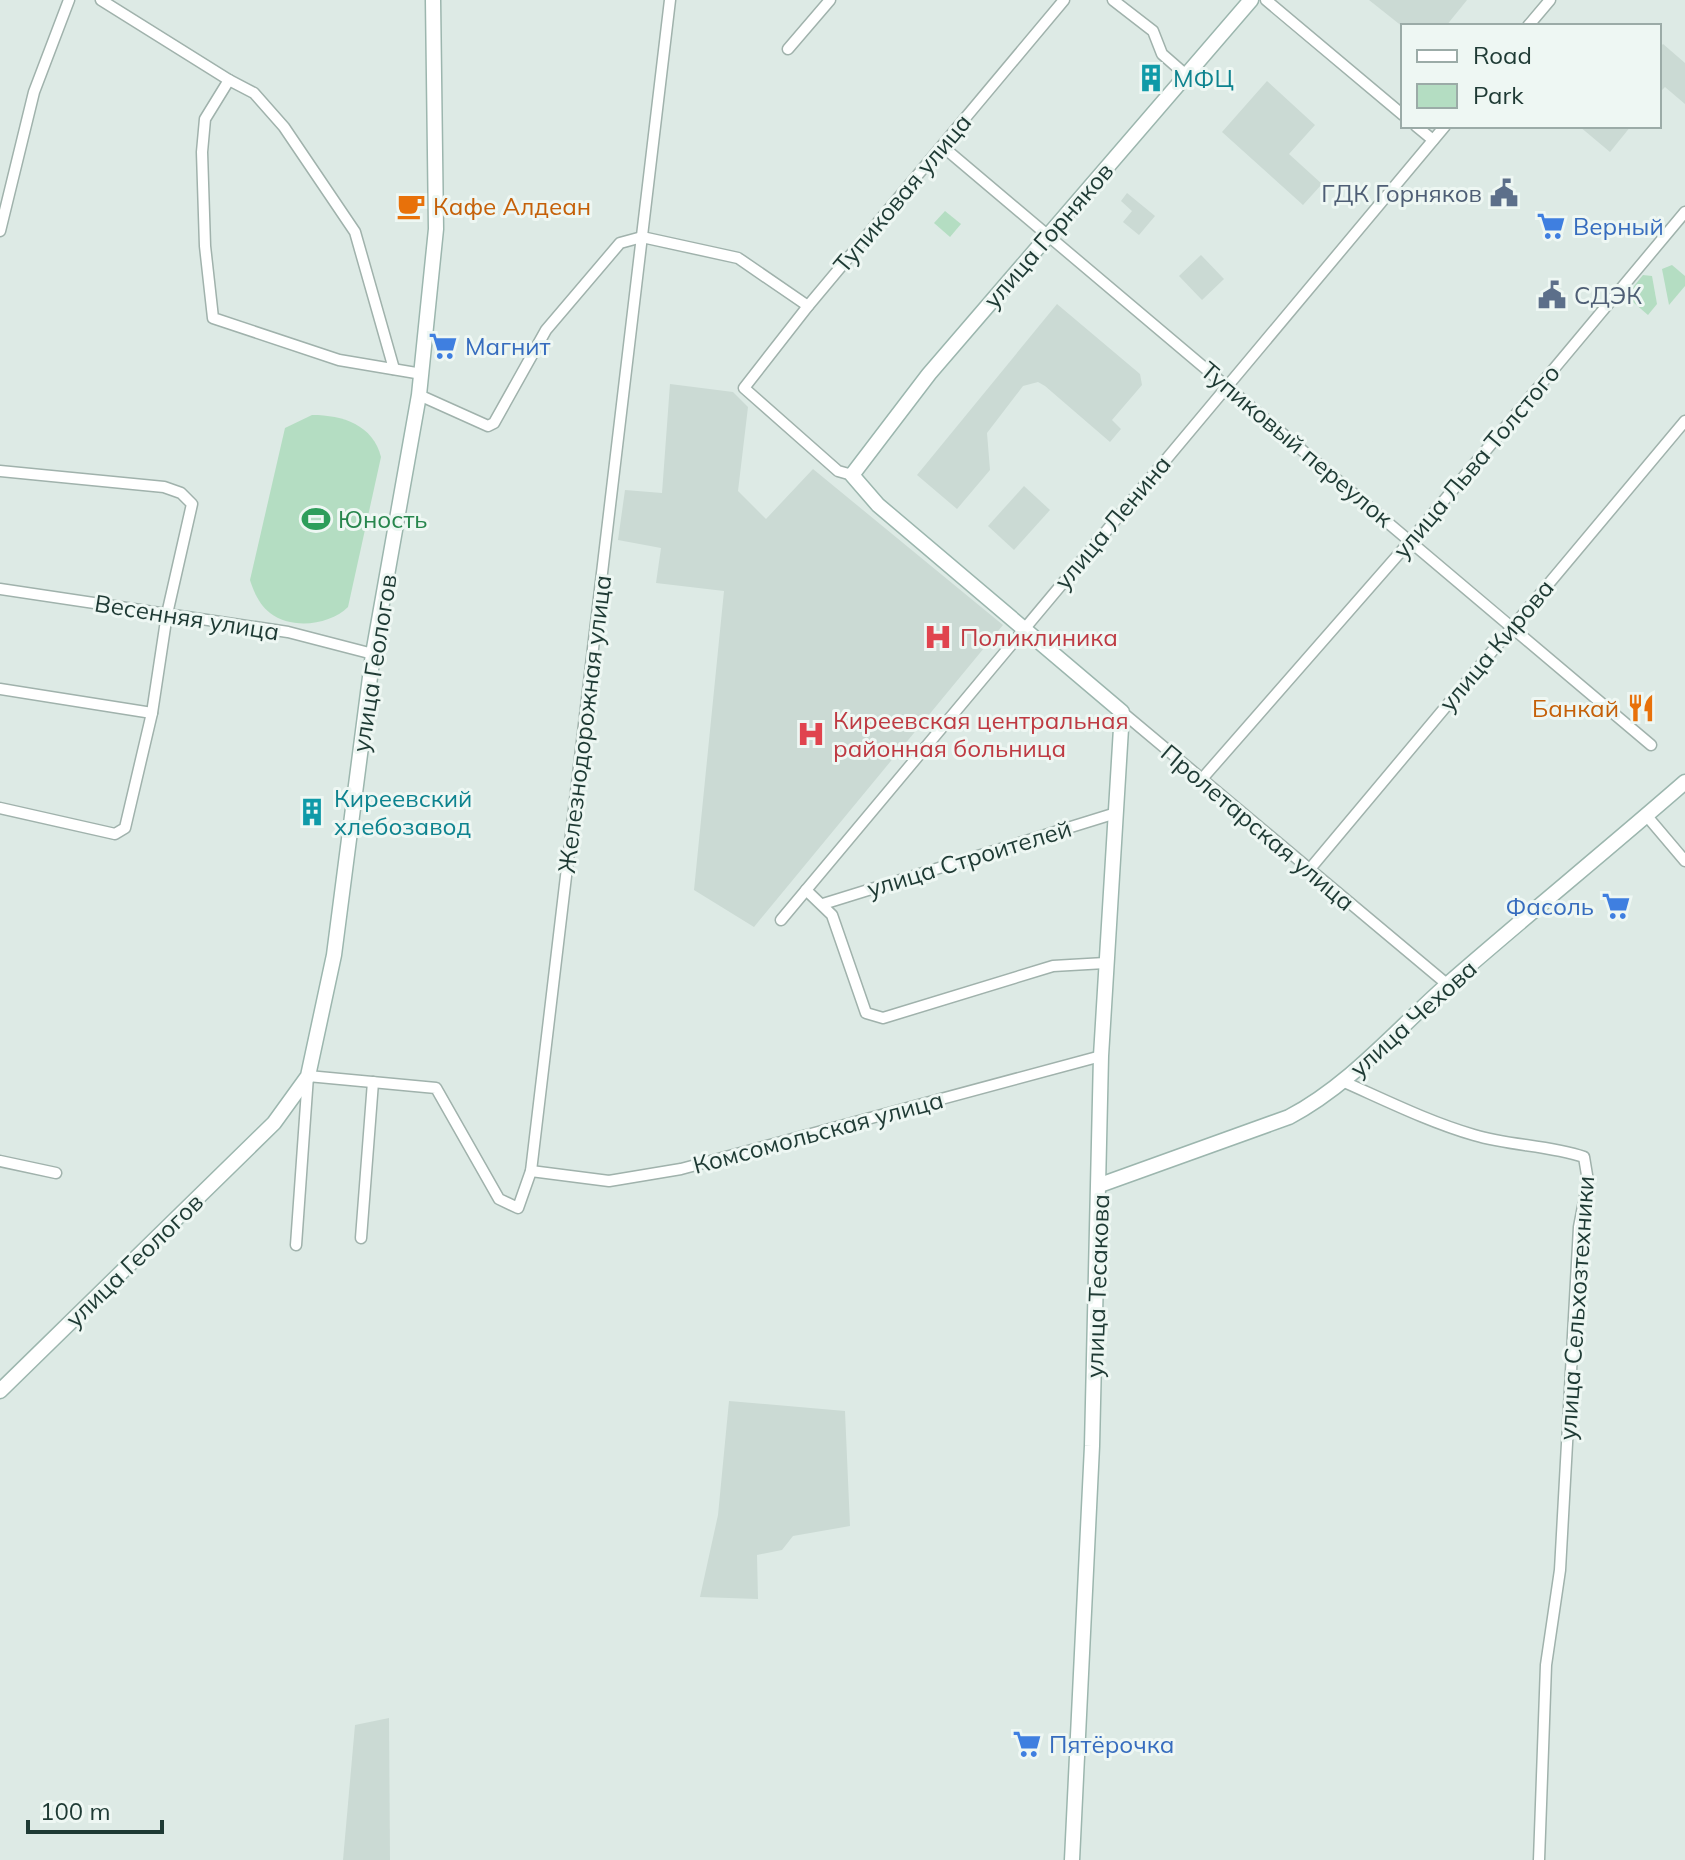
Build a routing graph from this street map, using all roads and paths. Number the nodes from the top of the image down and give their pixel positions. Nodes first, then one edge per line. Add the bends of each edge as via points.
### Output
1 (69, 0) edge
2 (101, 0) edge
3 (433, 0) edge
4 (670, 0) edge
5 (830, 0) edge
6 (1064, 0) edge
7 (1113, 0) edge
8 (1251, 0) edge
9 (1266, 0) edge
10 (1550, 0) edge
11 (1530, 24) edge
12 (788, 49) dead end
13 (1186, 75) junction
14 (229, 80) junction
15 (1401, 113) edge
16 (1418, 128) edge
17 (1443, 128) edge
18 (1433, 140) junction
19 (942, 146) junction
20 (1685, 212) edge
21 (0, 231) edge
22 (1048, 233) junction
23 (642, 237) junction
24 (808, 306) junction
25 (394, 369) junction
26 (422, 374) junction
27 (1227, 385) junction
28 (744, 388) joint
29 (419, 395) junction
30 (1685, 421) edge
31 (0, 471) edge
32 (852, 475) junction
33 (1411, 540) junction
34 (0, 589) edge
35 (167, 614) junction
36 (1512, 626) junction
37 (1023, 627) junction
38 (373, 654) junction
39 (0, 689) edge
40 (1122, 712) junction
41 (152, 713) junction
42 (1651, 745) dead end
43 (1201, 780) junction
44 (1685, 782) edge
45 (0, 808) edge
46 (1116, 813) junction
47 (1646, 815) junction
48 (1685, 861) edge
49 (1309, 870) junction
50 (806, 890) junction
51 (823, 904) junction
52 (781, 920) dead end
53 (1105, 963) junction
54 (1448, 985) junction
55 (1101, 1056) junction
56 (308, 1076) junction
57 (1342, 1081) junction
58 (373, 1082) junction
59 (0, 1161) edge
60 (531, 1171) junction
61 (56, 1173) dead end
62 (1100, 1185) junction
63 (361, 1238) dead end
64 (296, 1245) dead end
65 (0, 1391) edge
66 (1072, 1860) edge
67 (1539, 1860) edge

1 - 21 street via 34,92
2 - 14 street
3 - 26 main road, улица Геологов via 436,229
4 - 23 street, Железнодорожная улица
5 - 12 street
6 - 19 street, Тупиковая улица
7 - 13 street via 1153,31 1162,54
8 - 13 main road, улица Горняков
9 - 15 street
10 - 11 street
13 - 22 main road, улица Горняков
14 - 25 street via 254,93 284,127 355,232
14 - 25 street via 205,119 202,152 213,318 339,360
16 - 18 street
17 - 18 street, улица Ленина
18 - 27 street, улица Ленина
19 - 22 street, Тупиковый переулок
19 - 24 street, Тупиковая улица
20 - 33 street, улица Льва Толстого
22 - 27 street, Тупиковый переулок
22 - 32 main road, улица Горняков
23 - 24 street via 738,258
23 - 29 street via 620,243 546,330 494,423 488,426
23 - 60 street, Железнодорожная улица
24 - 28 street, Тупиковая улица
25 - 26 street
26 - 29 main road, улица Геологов
27 - 33 street, Тупиковый переулок
27 - 37 street, улица Ленина
28 - 32 street, Пролетарская улица via 838,471
29 - 38 main road, улица Геологов
30 - 36 street, улица Кирова
31 - 35 street via 164,487 186,498 192,504
32 - 37 main road, Пролетарская улица via 878,505
33 - 36 street, Тупиковый переулок
33 - 43 street, улица Льва Толстого
34 - 35 street, Весенняя улица
35 - 38 street, Весенняя улица via 288,632
35 - 41 street
36 - 42 street, Тупиковый переулок
36 - 49 street, улица Кирова
37 - 40 main road, Пролетарская улица
37 - 50 street, улица Ленина
38 - 56 main road, улица Геологов via 334,955
39 - 41 street
40 - 43 street, Пролетарская улица
40 - 46 main road, улица Тесакова
41 - 45 street via 125,828 115,834
43 - 49 street, Пролетарская улица
44 - 47 main road, улица Чехова
46 - 51 street, улица Строителей
46 - 53 main road, улица Тесакова
47 - 48 street
47 - 54 main road, улица Чехова
49 - 54 street, Пролетарская улица
50 - 51 street
50 - 52 street, улица Ленина
51 - 53 street via 832,915 866,1013 883,1018 1053,966
53 - 55 main road, улица Тесакова
54 - 57 main road, улица Чехова
55 - 60 street, Комсомольская улица via 681,1169 609,1181
55 - 62 main road, улица Тесакова
56 - 58 street
56 - 64 street
56 - 65 main road, улица Геологов via 274,1123
57 - 62 main road, улица Чехова via 1289,1117
57 - 67 street, улица Сельхозтехники via 1475,1136 1584,1157 1588,1181 1579,1227 1560,1570 1546,1665
58 - 60 street, Железнодорожная улица via 436,1088 499,1199 518,1208
58 - 63 street
59 - 61 street
62 - 66 main road, улица Тесакова

